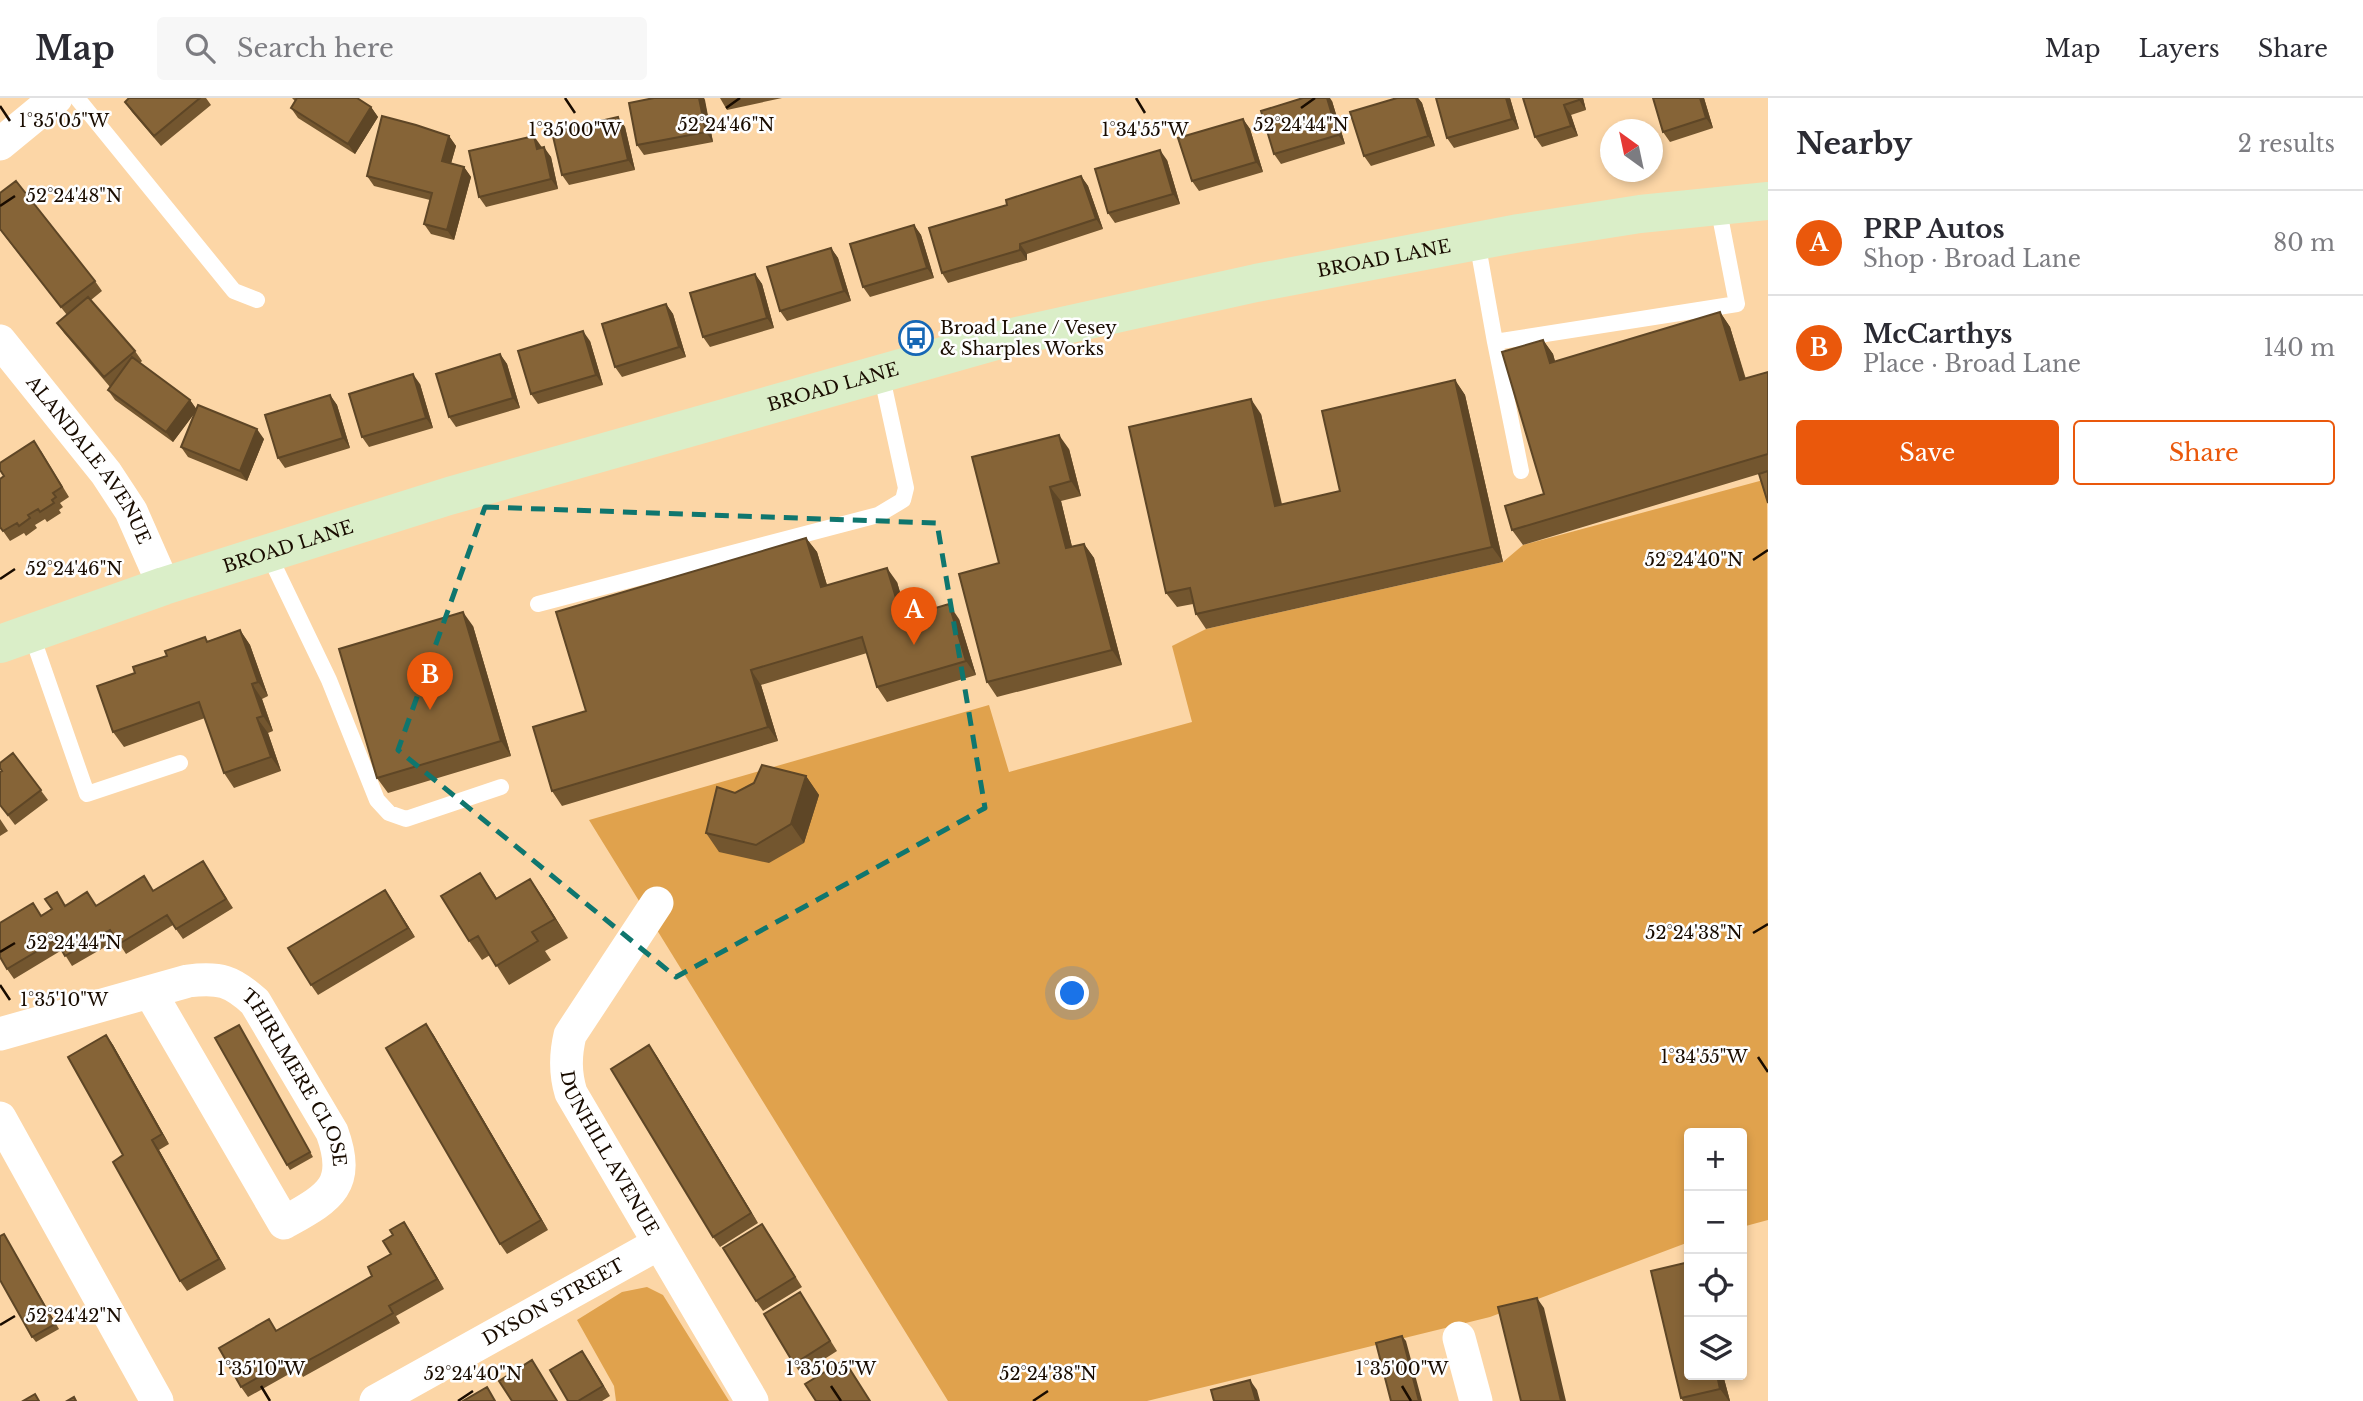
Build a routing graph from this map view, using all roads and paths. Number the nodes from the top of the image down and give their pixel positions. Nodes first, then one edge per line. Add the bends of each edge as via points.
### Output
1 (56, 98) edge
2 (78, 98) edge
3 (0, 144) edge
4 (1768, 201) edge
5 (1718, 206) junction
6 (1477, 241) junction
7 (257, 300) dead end
8 (0, 341) edge
9 (1495, 342) junction
10 (881, 373) junction
11 (1521, 471) dead end
12 (268, 553) junction
13 (164, 586) junction
14 (538, 604) dead end
15 (16, 639) edge
16 (180, 763) dead end
17 (501, 787) dead end
18 (657, 903) dead end
19 (150, 992) junction
20 (0, 1034) edge
21 (0, 1118) edge
22 (10, 1158) edge
23 (659, 1244) junction
24 (1459, 1338) dead end
25 (157, 1401) edge
26 (376, 1401) edge
27 (752, 1401) edge
28 (1476, 1401) edge

1 - 3 street
2 - 7 lane via 234,291
4 - 5 street, BROAD LANE
5 - 6 street, BROAD LANE
5 - 9 lane via 1737,304
6 - 9 lane
6 - 10 street, BROAD LANE via 1229,288 1003,339
8 - 13 street, ALANDALE AVENUE via 106,473 131,511
9 - 11 lane
10 - 12 street, BROAD LANE via 449,496
10 - 14 lane via 906,488 903,500 878,515
12 - 13 street, BROAD LANE
12 - 17 lane via 329,680 377,800 388,813 406,819
13 - 15 street, BROAD LANE
15 - 16 lane via 87,793
18 - 23 street, DUNHILL AVENUE via 577,1022 566,1063 571,1093
19 - 19 street, THIRLMERE CLOSE via 214,978 238,987 255,1002 332,1132 339,1152 337,1182 316,1205 284,1223
19 - 20 street, THIRLMERE CLOSE
21 - 22 street
22 - 25 street
23 - 26 street, DYSON STREET
23 - 27 street, DUNHILL AVENUE
24 - 28 street

